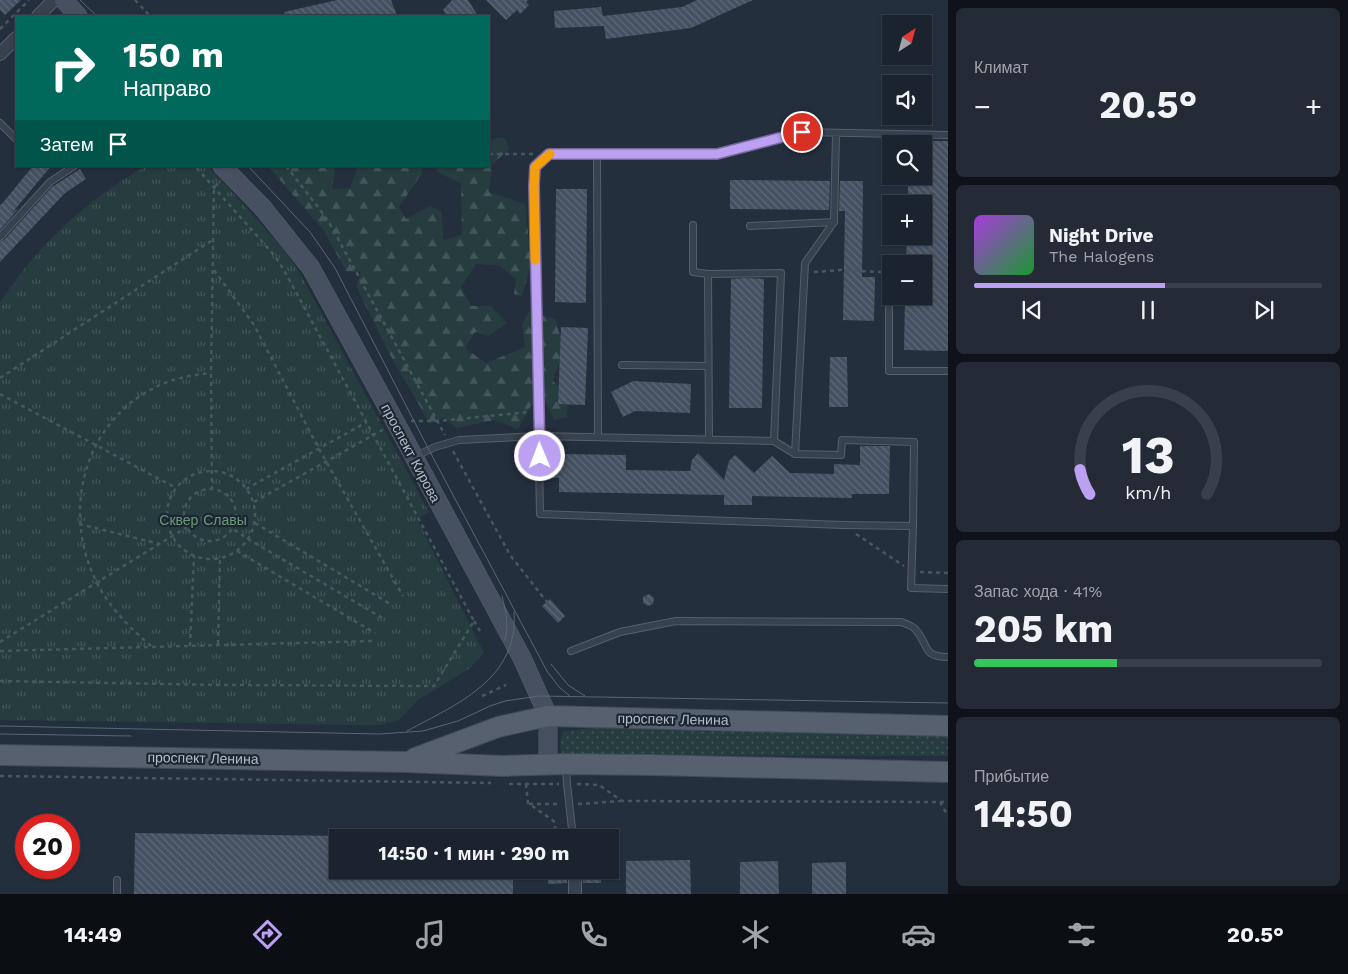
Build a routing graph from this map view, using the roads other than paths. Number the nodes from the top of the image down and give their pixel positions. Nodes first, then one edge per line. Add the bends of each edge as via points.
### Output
1 (54, 0) edge
2 (64, 0) edge
3 (76, 0) edge
4 (39, 15) edge
5 (79, 15) edge
6 (80, 15) edge
7 (15, 39) edge
8 (0, 54) edge
9 (0, 123) edge
10 (836, 133) junction
11 (948, 135) edge
12 (15, 138) edge
13 (597, 154) junction
14 (72, 167) edge
15 (223, 167) edge
16 (834, 222) junction
17 (693, 226) dead end
18 (750, 226) dead end
19 (0, 237) edge
20 (708, 274) junction
21 (889, 305) edge
22 (622, 365) dead end
23 (708, 366) junction
24 (948, 370) edge
25 (539, 436) junction
26 (598, 437) junction
27 (709, 440) junction
28 (774, 441) junction
29 (795, 454) junction
30 (413, 457) junction
31 (913, 526) junction
32 (948, 589) edge
33 (572, 651) dead end
34 (948, 657) edge
35 (548, 716) junction
36 (948, 726) edge
37 (0, 755) edge
38 (406, 762) junction
39 (557, 765) junction
40 (948, 772) edge
41 (572, 829) edge
42 (575, 879) edge
43 (117, 880) dead end
44 (117, 894) edge
45 (575, 894) edge

1 - 4 street
2 - 5 street
3 - 6 street
7 - 8 street
9 - 12 lane
10 - 11 lane
10 - 13 lane via 802,132 717,154
10 - 16 lane
13 - 25 lane via 549,154 535,167
13 - 26 lane
14 - 19 lane via 50,182
15 - 30 street, проспект Кирова via 263,208 311,268
16 - 18 lane
16 - 29 lane via 805,262
17 - 20 lane via 693,272
20 - 23 lane
20 - 28 lane via 781,273
21 - 24 lane via 889,371
22 - 23 lane
23 - 27 lane
25 - 26 lane
25 - 30 lane via 459,440
25 - 31 lane via 540,514
26 - 27 lane
27 - 28 lane
28 - 29 lane
29 - 31 lane via 841,455 842,440 914,442
30 - 35 street, проспект Кирова via 522,658
31 - 32 lane via 911,588
33 - 34 lane via 620,632 676,621 901,622 916,631 930,654
35 - 36 main road, проспект Ленина
35 - 38 main road, проспект Ленина via 498,727
35 - 39 street, проспект Кирова
37 - 38 main road, проспект Ленина
38 - 39 main road, проспект Ленина
39 - 40 main road, проспект Ленина
39 - 41 lane via 567,784
42 - 45 street
43 - 44 lane

